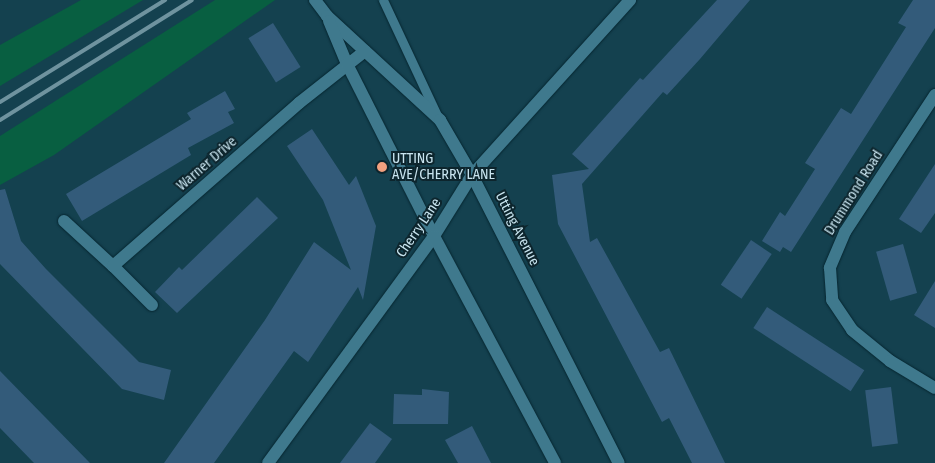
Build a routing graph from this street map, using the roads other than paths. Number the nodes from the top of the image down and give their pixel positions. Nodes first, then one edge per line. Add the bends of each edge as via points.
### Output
1 (315, 0) edge
2 (383, 0) edge
3 (630, 0) edge
4 (328, 16) junction
5 (365, 51) junction
6 (347, 64) junction
7 (935, 94) edge
8 (440, 120) junction
9 (472, 175) junction
10 (64, 221) dead end
11 (434, 236) junction
12 (113, 266) junction
13 (152, 305) dead end
14 (935, 388) edge
15 (268, 463) edge
16 (555, 463) edge
17 (619, 463) edge

1 - 4 street, Utting Avenue
2 - 8 lane
3 - 9 street, Cherry Lane
4 - 5 street, Utting Avenue
4 - 6 street, Utting Avenue
5 - 6 street, Warner Drive
5 - 8 street, Utting Avenue
6 - 11 street, Utting Avenue
6 - 12 street, Warner Drive
7 - 14 street, Drummond Road via 845,232 830,268 832,300 852,330 890,361
8 - 9 street, Utting Avenue
9 - 11 street, Cherry Lane
9 - 17 street, Utting Avenue
10 - 12 street
11 - 15 street, Cherry Lane
11 - 16 street, Utting Avenue
12 - 13 street

